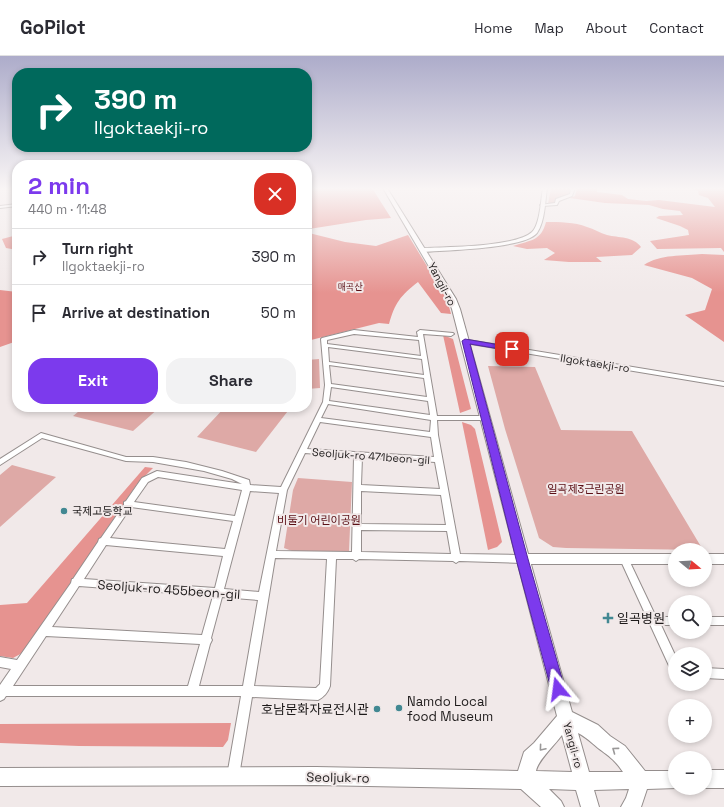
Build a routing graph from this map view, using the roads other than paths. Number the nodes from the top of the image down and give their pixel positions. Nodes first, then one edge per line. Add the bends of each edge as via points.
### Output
1 (406, 223) edge
2 (538, 223) edge
3 (423, 250) junction
4 (451, 334) dead end
5 (420, 336) junction
6 (465, 341) junction
7 (324, 345) junction
8 (424, 358) junction
9 (326, 364) junction
10 (427, 377) junction
11 (724, 384) edge
12 (328, 385) junction
13 (430, 399) junction
14 (326, 402) junction
15 (434, 418) junction
16 (486, 418) junction
17 (319, 420) junction
18 (434, 435) junction
19 (303, 451) junction
20 (358, 456) junction
21 (439, 460) junction
22 (0, 462) edge
23 (248, 488) junction
24 (358, 488) junction
25 (283, 490) junction
26 (444, 492) junction
27 (127, 504) junction
28 (238, 519) junction
29 (357, 527) junction
30 (450, 528) junction
31 (102, 541) junction
32 (229, 553) junction
33 (271, 554) junction
34 (332, 556) junction
35 (356, 557) junction
36 (456, 559) junction
37 (522, 559) junction
38 (624, 559) junction
39 (668, 559) edge
40 (712, 559) edge
41 (724, 560) edge
42 (75, 582) junction
43 (220, 593) junction
44 (263, 596) junction
45 (654, 621) junction
46 (668, 621) edge
47 (712, 621) edge
48 (724, 621) edge
49 (44, 631) junction
50 (207, 640) junction
51 (668, 651) edge
52 (0, 662) edge
53 (20, 666) junction
54 (712, 673) edge
55 (724, 674) edge
56 (192, 691) junction
57 (247, 691) junction
58 (2, 693) edge
59 (566, 718) junction
60 (233, 776) junction
61 (0, 777) edge
62 (712, 779) edge
63 (724, 779) edge
64 (525, 780) junction
65 (640, 780) junction
66 (668, 780) edge
67 (583, 781) junction
68 (555, 807) edge
69 (590, 807) edge
70 (630, 807) edge

1 - 3 main road, Yangil-ro
2 - 3 street via 536,231 526,239
3 - 6 main road, Yangil-ro via 452,299
4 - 5 street
5 - 7 street via 354,332 328,337 324,339
5 - 8 street, Seoljuk-ro 471beon-gil
6 - 11 street, Ilgoktaekji-ro
6 - 16 main road, Yangil-ro
7 - 8 street
7 - 9 street, Seoljuk-ro 471beon-gil
8 - 10 street, Seoljuk-ro 471beon-gil
9 - 10 street
9 - 12 street, Seoljuk-ro 471beon-gil
10 - 13 street, Seoljuk-ro 471beon-gil
12 - 13 street
12 - 14 street, Seoljuk-ro 471beon-gil
13 - 15 street, Seoljuk-ro 471beon-gil
14 - 15 street
14 - 17 street, Seoljuk-ro 471beon-gil
15 - 16 street
15 - 18 street, Seoljuk-ro 471beon-gil
16 - 37 main road, Yangil-ro
17 - 18 street
17 - 19 street, Seoljuk-ro 471beon-gil
18 - 21 street, Seoljuk-ro 471beon-gil
19 - 20 street, Seoljuk-ro 471beon-gil
19 - 25 street, Seoljuk-ro 471beon-gil
20 - 21 street, Seoljuk-ro 471beon-gil
20 - 24 street
21 - 26 street, Seoljuk-ro 471beon-gil
22 - 23 street via 41,435 126,459 140,457 228,475 246,482
23 - 25 street
23 - 27 street, Seoljuk-ro 455beon-gil via 157,474 145,480
23 - 28 street
24 - 26 street
24 - 29 street
25 - 33 street, Seoljuk-ro 471beon-gil
26 - 30 street, Seoljuk-ro 471beon-gil
27 - 28 street
27 - 31 street, Seoljuk-ro 455beon-gil
28 - 32 street
29 - 30 street
29 - 35 street
30 - 36 street, Seoljuk-ro 471beon-gil
31 - 32 street
31 - 42 street, Seoljuk-ro 455beon-gil
32 - 43 street
33 - 34 street
33 - 44 street, Seoljuk-ro 471beon-gil
34 - 35 street
34 - 57 street via 325,686 318,694
35 - 36 street
36 - 37 street
37 - 38 street
37 - 59 main road, Yangil-ro
38 - 39 street
38 - 45 street
40 - 41 street
42 - 43 street, Seoljuk-ro 455beon-gil
42 - 49 street, Seoljuk-ro 455beon-gil
43 - 44 street, Seoljuk-ro 455beon-gil
43 - 50 street
44 - 57 street, Seoljuk-ro 471beon-gil
45 - 46 street
45 - 51 street
47 - 48 street
49 - 50 street
49 - 53 street, Seoljuk-ro 455beon-gil
50 - 56 street
52 - 53 street
53 - 58 street, Seoljuk-ro 455beon-gil
54 - 55 street
56 - 57 street
56 - 58 street, Seoljuk-ro 455beon-gil
57 - 60 street, Seoljuk-ro 471beon-gil
59 -> 64 main road via 538,753 530,758
65 -> 59 main road via 619,752 592,731
59 - 67 main road, Yangil-ro
60 - 61 main road, Seoljuk-ro
60 - 64 main road, Seoljuk-ro
62 - 63 main road
64 - 67 main road, Seoljuk-ro
64 - 68 main road
65 - 66 main road, Seoljuk-ro
65 - 67 main road, Seoljuk-ro
65 - 70 main road via 634,803
67 - 69 main road, Yangil-ro

